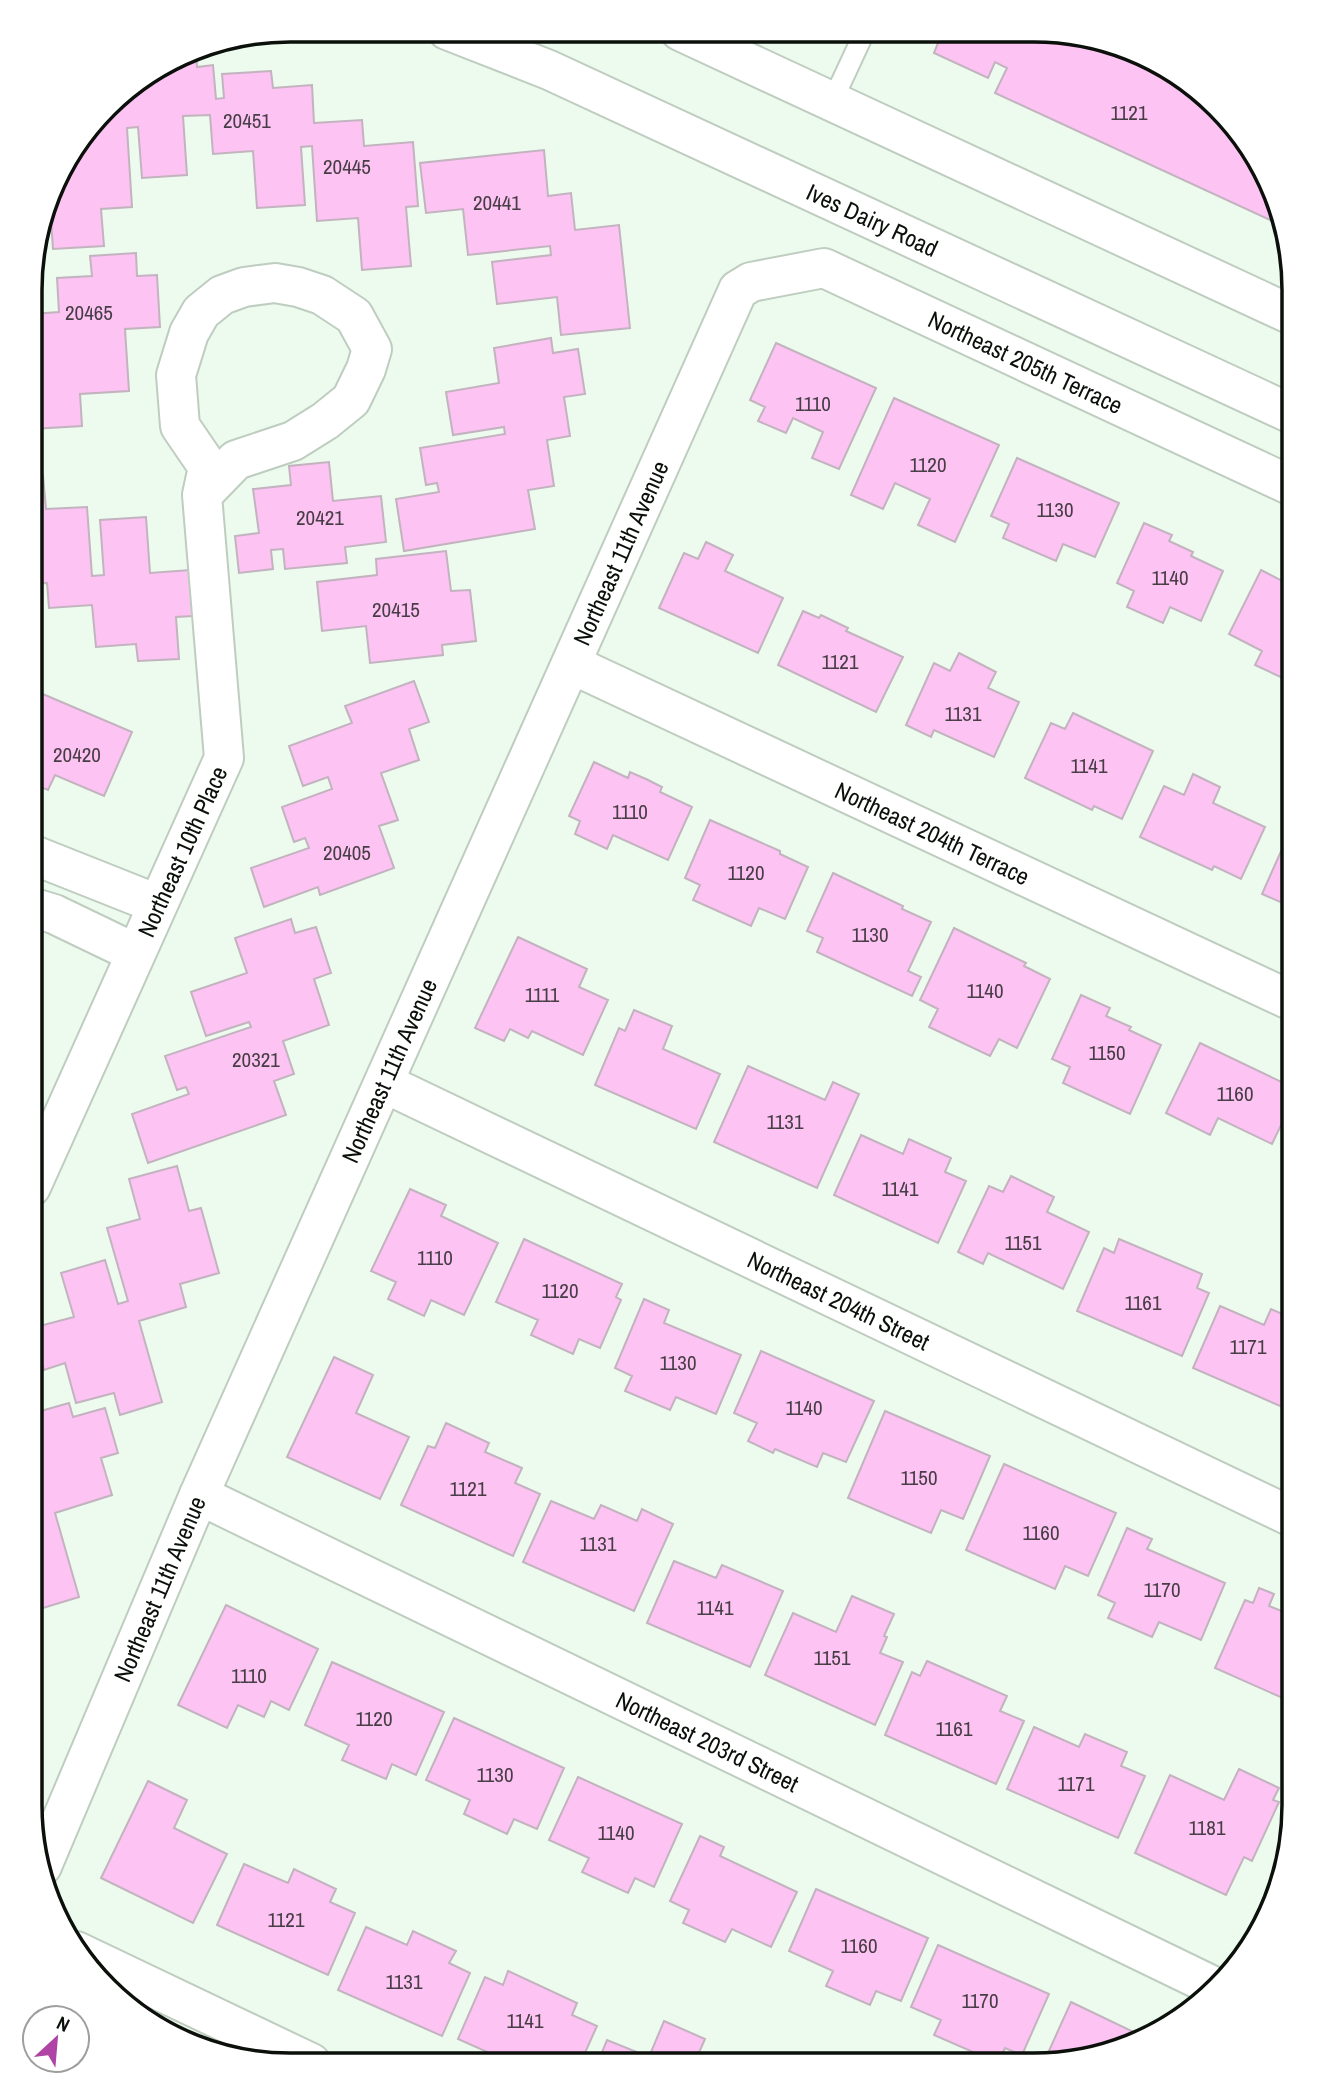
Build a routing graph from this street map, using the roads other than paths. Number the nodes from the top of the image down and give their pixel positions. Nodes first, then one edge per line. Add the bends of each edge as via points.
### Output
1 (704, 42) edge
2 (860, 42) edge
3 (479, 43) edge
4 (832, 102) junction
5 (751, 282) joint
6 (1282, 310) edge
7 (1282, 409) edge
8 (1282, 481) edge
9 (202, 495) junction
10 (571, 664) junction
11 (42, 857) edge
12 (157, 904) junction
13 (42, 910) edge
14 (135, 953) junction
15 (1282, 996) edge
16 (384, 1083) junction
17 (42, 1161) edge
18 (198, 1495) junction
19 (1282, 1512) edge
20 (47, 1854) edge
21 (97, 1961) edge
22 (1207, 1982) edge
23 (290, 2053) edge

1 - 4 street
2 - 4 lane
3 - 7 street, Ives Dairy Road via 562,76
4 - 6 street
5 - 8 street, Northeast 205th Terrace via 824,268
5 - 10 street, Northeast 11th Avenue via 738,290
9 - 9 street, Northeast 10th Place via 236,460 293,441 351,400 372,349 354,316 322,295 275,284 222,295 201,312 176,375 180,426 208,467
9 - 12 street, Northeast 10th Place via 224,758
10 - 15 street, Northeast 204th Terrace
10 - 16 street, Northeast 11th Avenue
11 - 12 street
12 - 14 street, Northeast 10th Place
13 - 14 street
14 - 17 street, Northeast 10th Place
16 - 18 street, Northeast 11th Avenue
16 - 19 street, Northeast 204th Street
18 - 20 street, Northeast 11th Avenue
18 - 22 street, Northeast 203rd Street
21 - 23 street

